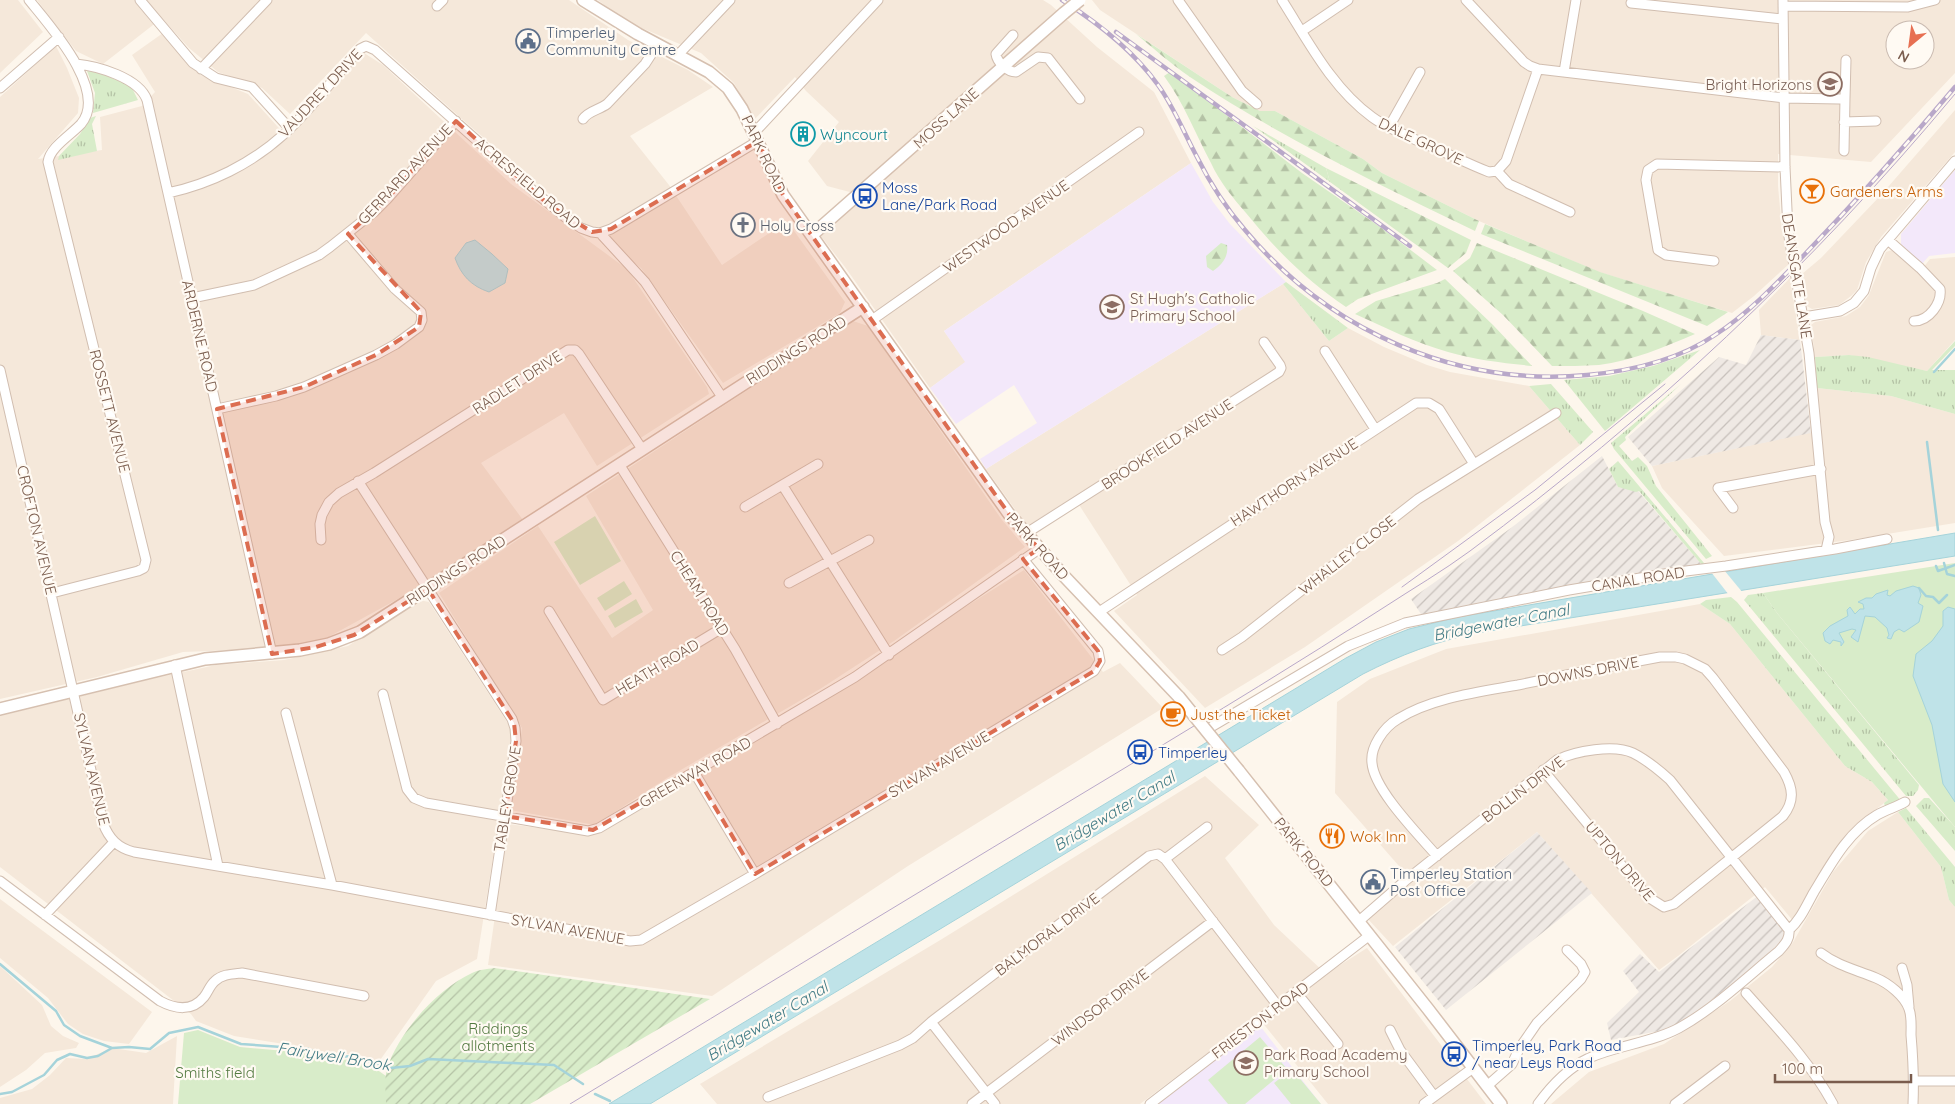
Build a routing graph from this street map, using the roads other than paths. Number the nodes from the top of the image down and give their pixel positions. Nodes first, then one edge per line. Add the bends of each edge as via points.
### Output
1 (29, 0) edge
2 (140, 0) edge
3 (267, 0) edge
4 (583, 0) edge
5 (730, 0) edge
6 (878, 0) edge
7 (1080, 0) edge
8 (1178, 0) edge
9 (1282, 0) edge
10 (1348, 0) edge
11 (1466, 0) edge
12 (1576, 0) edge
13 (1935, 0) edge
14 (1631, 3) dead end
15 (1783, 3) edge
16 (1858, 3) edge
17 (1783, 19) junction
18 (1302, 31) junction
19 (1013, 35) dead end
20 (59, 37) junction
21 (658, 44) junction
22 (366, 46) joint
23 (678, 56) junction
24 (1846, 60) dead end
25 (76, 64) junction
26 (1004, 66) junction
27 (202, 69) junction
28 (1538, 69) junction
29 (1420, 72) dead end
30 (1564, 72) junction
31 (0, 88) edge
32 (1784, 98) junction
33 (1845, 98) junction
34 (1080, 99) dead end
35 (1258, 104) dead end
36 (582, 115) dead end
37 (1876, 120) dead end
38 (456, 121) junction
39 (1844, 122) junction
40 (1389, 127) junction
41 (290, 128) junction
42 (1140, 132) dead end
43 (756, 137) junction
44 (1844, 151) dead end
45 (1955, 161) edge
46 (1785, 167) junction
47 (1497, 172) junction
48 (168, 193) junction
49 (1570, 212) dead end
50 (600, 233) junction
51 (348, 234) junction
52 (812, 235) junction
53 (1888, 240) junction
54 (1714, 260) dead end
55 (192, 298) junction
56 (863, 307) junction
57 (1804, 317) junction
58 (872, 320) junction
59 (1914, 321) dead end
60 (1264, 342) dead end
61 (1325, 351) dead end
62 (0, 370) edge
63 (722, 397) junction
64 (217, 409) junction
65 (1556, 413) dead end
66 (1376, 429) junction
67 (642, 449) junction
68 (619, 464) junction
69 (818, 464) dead end
70 (1474, 464) junction
71 (1821, 469) junction
72 (358, 481) junction
73 (783, 486) junction
74 (745, 507) dead end
75 (1733, 508) dead end
76 (1025, 534) junction
77 (1887, 539) dead end
78 (321, 540) dead end
79 (869, 540) dead end
80 (1039, 549) junction
81 (1826, 550) junction
82 (1023, 559) junction
83 (830, 561) junction
84 (789, 582) dead end
85 (428, 589) junction
86 (52, 593) junction
87 (549, 611) dead end
88 (1098, 612) junction
89 (722, 628) junction
90 (1222, 650) dead end
91 (272, 654) junction
92 (889, 655) junction
93 (175, 665) junction
94 (74, 690) junction
95 (383, 694) dead end
96 (0, 709) edge
97 (286, 713) dead end
98 (777, 724) junction
99 (1206, 730) junction
100 (1543, 770) junction
101 (694, 772) junction
102 (1905, 802) dead end
103 (505, 816) junction
104 (1206, 828) dead end
105 (114, 842) junction
106 (1437, 856) junction
107 (1732, 858) junction
108 (1165, 859) junction
109 (218, 866) junction
110 (755, 874) junction
111 (0, 881) edge
112 (332, 886) junction
113 (490, 914) junction
114 (45, 916) junction
115 (1213, 921) junction
116 (1359, 921) junction
117 (1789, 930) junction
118 (1370, 935) junction
119 (1567, 950) dead end
120 (1821, 953) dead end
121 (1902, 968) dead end
122 (1296, 992) junction
123 (1746, 994) dead end
124 (364, 996) dead end
125 (1278, 1006) junction
126 (1909, 1008) junction
127 (931, 1022) junction
128 (1390, 1030) dead end
129 (1338, 1044) dead end
130 (1725, 1066) dead end
131 (1473, 1068) junction
132 (1914, 1081) junction
133 (1955, 1081) edge
134 (1486, 1086) junction
135 (987, 1093) junction
136 (1434, 1096) junction
137 (768, 1097) dead end
138 (972, 1104) edge
139 (995, 1104) edge
140 (1150, 1104) edge
141 (1424, 1104) edge
142 (1501, 1104) edge
143 (1538, 1104) edge
144 (1675, 1104) edge
145 (1833, 1104) edge
146 (1913, 1104) edge

1 - 20 street
2 - 27 street
3 - 27 street
4 - 21 main road, PARK ROAD
5 - 23 street
6 - 43 street, ACRESFIELD ROAD
7 - 26 main road, MOSS LANE, bridge
8 - 35 street via 1242,92
9 - 18 street, DALE GROVE
10 - 18 street
11 - 28 street via 1524,62
12 - 30 street
13 - 16 street via 1915,6
14 - 17 street
15 - 16 street
15 - 17 street, DEANSGATE LANE
17 - 32 street, DEANSGATE LANE
18 - 40 street, DALE GROVE via 1338,85 1366,113
19 - 26 street via 996,54
20 - 25 street
20 - 31 street
21 - 23 main road, PARK ROAD
21 - 36 street via 639,71 607,104
22 - 38 street, ACRESFIELD ROAD via 375,50
22 - 41 street, VAUDREY DRIVE
23 - 43 main road, PARK ROAD via 709,72 728,88
24 - 33 street
25 - 48 street, ARDERNE ROAD via 131,81 143,92 150,109
25 - 86 street, ROSSETT AVENUE via 86,91 88,111 80,126 51,154 48,162 146,560 144,568 138,571
26 - 34 street via 1016,72 1038,58 1048,58
26 - 52 main road, MOSS LANE
27 - 41 street via 216,78 252,88
28 - 30 street
28 - 47 street via 1506,161
29 - 40 street
30 - 32 street
32 - 33 street
32 - 46 street, DEANSGATE LANE
33 - 39 street
37 - 39 street
38 - 50 street, ACRESFIELD ROAD via 560,213 585,230
38 - 51 street, GERRARD AVENUE via 387,199
39 - 44 street
40 - 47 street, DALE GROVE via 1489,172
41 - 48 street, VAUDREY DRIVE via 236,169 199,185
42 - 58 street, WESTWOOD AVENUE
43 - 50 street, ACRESFIELD ROAD via 618,225
43 - 52 main road, PARK ROAD via 783,196
45 - 53 street
46 - 54 street via 1657,164 1648,170 1646,180 1658,250 1666,255
46 - 57 street, DEANSGATE LANE via 1788,231
47 - 49 street via 1508,184
48 - 55 street, ARDERNE ROAD
50 - 63 street via 645,282
51 - 55 street, GERRARD AVENUE via 319,254 254,285
51 - 64 street via 395,289 421,312 419,328 376,355 304,387
52 - 56 main road, PARK ROAD
53 - 57 street via 1877,254 1865,289 1854,303 1840,311
53 - 59 street via 1940,289 1937,305 1924,319
55 - 64 street, ARDERNE ROAD
56 - 58 main road, PARK ROAD
56 - 63 main road, RIDDINGS ROAD
57 - 71 street, DEANSGATE LANE
58 - 76 main road, PARK ROAD
60 - 76 street, BROOKFIELD AVENUE via 1280,365 1278,372
61 - 66 street
62 - 86 street, CROFTON AVENUE
63 - 67 main road, RIDDINGS ROAD
64 - 91 street, ARDERNE ROAD
65 - 70 street, WHALLEY CLOSE
66 - 70 street, HAWTHORN AVENUE via 1413,404 1429,403 1439,409
66 - 88 street, HAWTHORN AVENUE
67 - 68 main road, RIDDINGS ROAD
67 - 72 street, RADLET DRIVE via 579,354 571,349
68 - 85 main road, RIDDINGS ROAD
68 - 89 street, CHEAM ROAD
69 - 73 street
70 - 90 street, WHALLEY CLOSE via 1418,499
71 - 75 street via 1718,488
71 - 81 street, DEANSGATE LANE via 1829,537
72 - 78 street via 329,502 320,520
72 - 85 street, TABLEY GROVE
73 - 74 street
73 - 83 street
76 - 80 main road, PARK ROAD
77 - 81 street, CANAL ROAD
79 - 83 street
80 - 82 street, GREENWAY ROAD
80 - 88 main road, PARK ROAD
81 - 99 street, CANAL ROAD via 1569,590 1405,623 1348,646
82 - 92 street, GREENWAY ROAD
82 - 110 street, SYLVAN AVENUE via 1098,652 1100,658 1096,669
83 - 84 street
83 - 92 street
85 - 91 main road, RIDDINGS ROAD via 354,635 316,647
85 - 103 street, TABLEY GROVE via 514,723 516,741
86 - 94 street, CROFTON AVENUE
87 - 89 street, HEATH ROAD via 603,700
88 - 99 main road, PARK ROAD, bridge
89 - 98 street, CHEAM ROAD
91 - 93 main road, RIDDINGS ROAD via 205,658
92 - 98 street, GREENWAY ROAD
93 - 94 main road, RIDDINGS ROAD
93 - 109 street
94 - 96 main road, RIDDINGS ROAD
94 - 105 street, SYLVAN AVENUE via 103,823
95 - 103 street, GREENWAY ROAD via 410,794 414,798 426,803
97 - 112 street
98 - 101 street, GREENWAY ROAD
99 - 116 main road, PARK ROAD, bridge
100 - 106 street, BOLLIN DRIVE
100 - 107 street, BOLLIN DRIVE via 1575,752 1620,750 1632,753 1670,780
100 - 107 street, UPTON DRIVE via 1648,897 1659,906 1674,904
101 - 103 street, GREENWAY ROAD via 593,830
101 - 110 street
102 - 117 street via 1867,822 1846,843 1801,917
103 - 113 street, TABLEY GROVE
104 - 108 street
105 - 109 street, SYLVAN AVENUE via 134,852
105 - 114 street
106 - 107 street, DOWNS DRIVE via 1374,775 1373,753 1389,726 1416,709 1467,694 1660,657 1676,657 1698,665 1713,678 1791,785 1792,795 1787,810
106 - 116 street, BOLLIN DRIVE
107 - 117 street, BOLLIN DRIVE
108 - 115 street
108 - 127 street, BALMORAL DRIVE via 1158,854 1149,856
109 - 112 street, SYLVAN AVENUE
110 - 113 street, SYLVAN AVENUE via 648,937 635,941
111 - 114 street
112 - 113 street, SYLVAN AVENUE
114 - 124 street via 171,1007 195,1005 216,980 242,973
115 - 125 street
115 - 135 street, WINDSOR DRIVE
116 - 118 main road, PARK ROAD
117 - 143 street via 1787,943 1779,951 1696,1018 1651,1040 1587,1059 1561,1077
118 - 122 street, FRIESTON ROAD
118 - 131 main road, PARK ROAD
119 - 134 street via 1585,972 1581,979 1537,1023 1512,1064
120 - 126 street via 1878,979 1900,996
121 - 126 street
122 - 125 street, FRIESTON ROAD
122 - 129 street
123 - 145 street via 1800,1057
125 - 140 street, FRIESTON ROAD
126 - 132 street
127 - 135 street
127 - 137 street, BALMORAL DRIVE via 900,1045
128 - 136 street via 1404,1056
130 - 144 street
131 - 134 main road, PARK ROAD
131 - 136 street
132 - 133 street
132 - 146 street
134 - 142 main road, PARK ROAD
135 - 138 street, WINDSOR DRIVE
135 - 139 street
136 - 141 street

